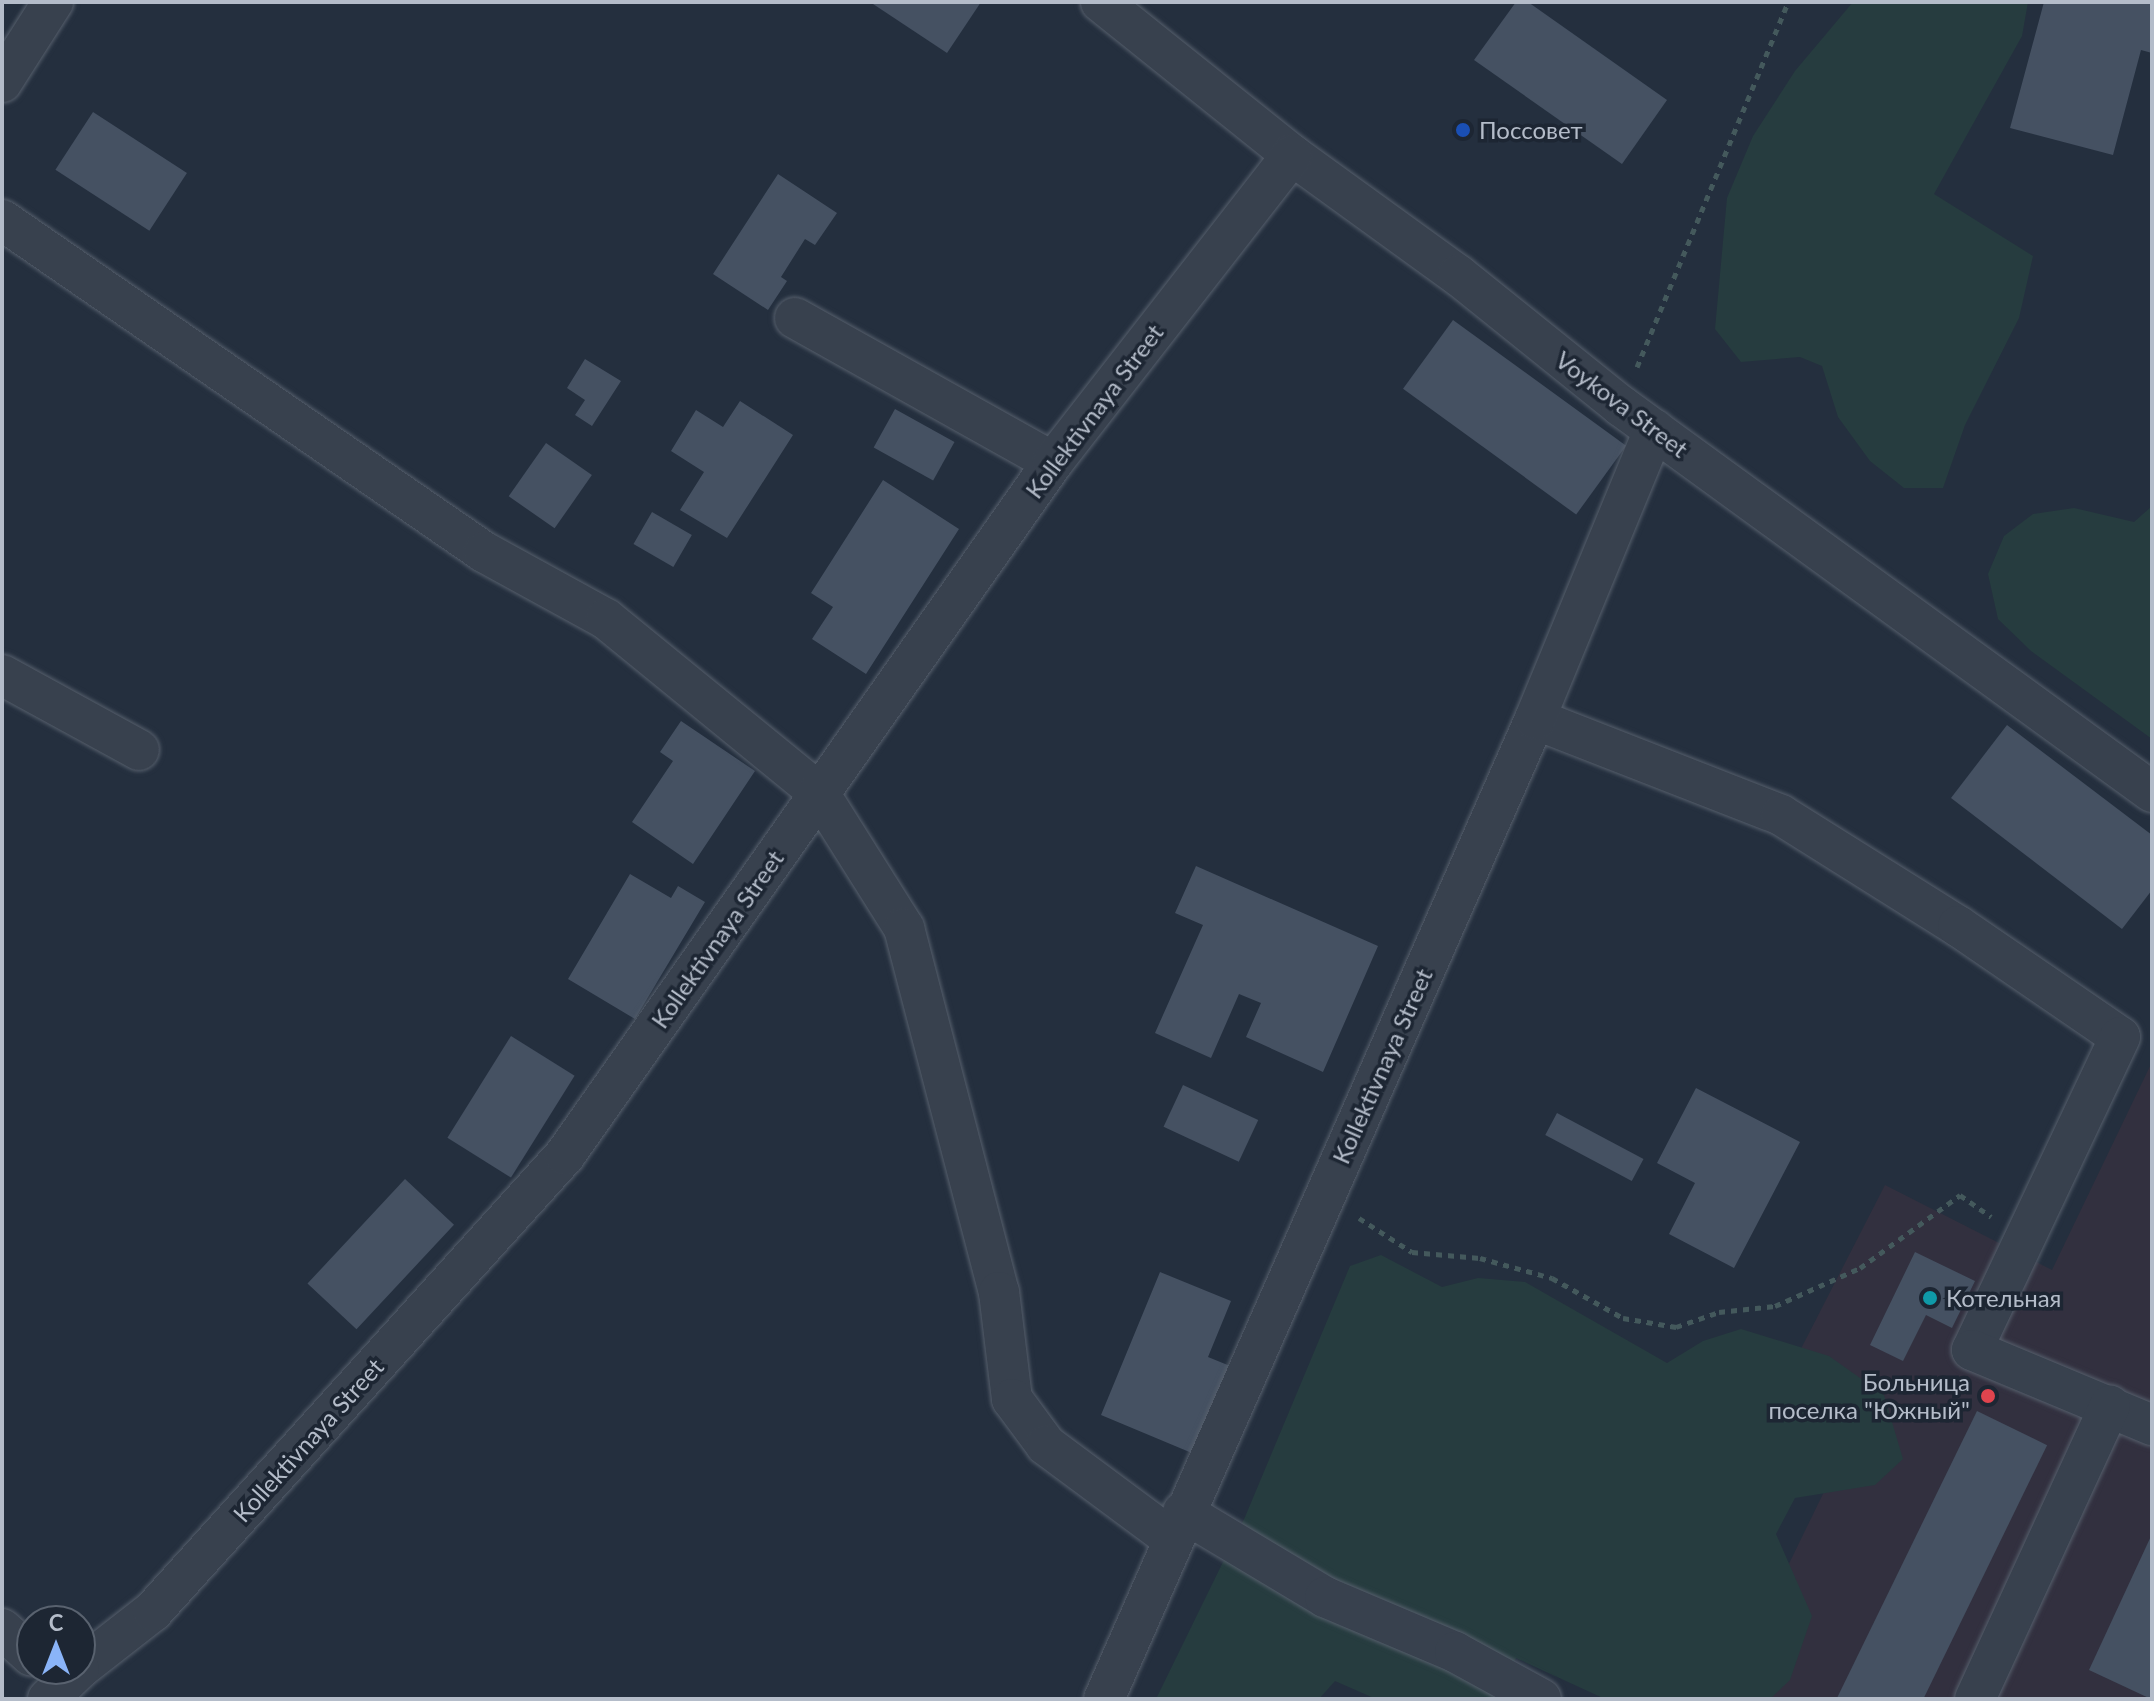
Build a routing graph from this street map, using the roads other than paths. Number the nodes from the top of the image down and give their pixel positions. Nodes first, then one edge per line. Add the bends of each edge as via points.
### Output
1 (53, 2) edge
2 (1101, 2) edge
3 (3, 80) edge
4 (1292, 155) junction
5 (2, 220) edge
6 (795, 318) dead end
7 (1654, 430) junction
8 (1053, 462) junction
9 (2, 675) edge
10 (1535, 719) junction
11 (139, 750) dead end
12 (2152, 792) edge
13 (819, 793) junction
14 (2138, 1411) edge
15 (1177, 1525) junction
16 (96, 1653) edge
17 (1104, 1699) edge
18 (1541, 1699) edge
19 (1975, 1699) edge

1 - 3 street
2 - 4 street, Voykova Street
4 - 7 street, Voykova Street via 1458,275
4 - 8 street, Kollektivnaya Street
5 - 13 street via 484,552 606,619
6 - 8 street
7 - 10 street, Kollektivnaya Street
7 - 12 street, Voykova Street
8 - 13 street, Kollektivnaya Street
9 - 11 street
10 - 14 street via 1781,815 1958,926 2120,1037 1972,1350
10 - 15 street, Kollektivnaya Street
13 - 15 street via 904,928 999,1292 1012,1399 1046,1445
13 - 16 street, Kollektivnaya Street via 565,1155 153,1611
14 - 19 street
15 - 17 street, Kollektivnaya Street
15 - 18 street via 1455,1652

